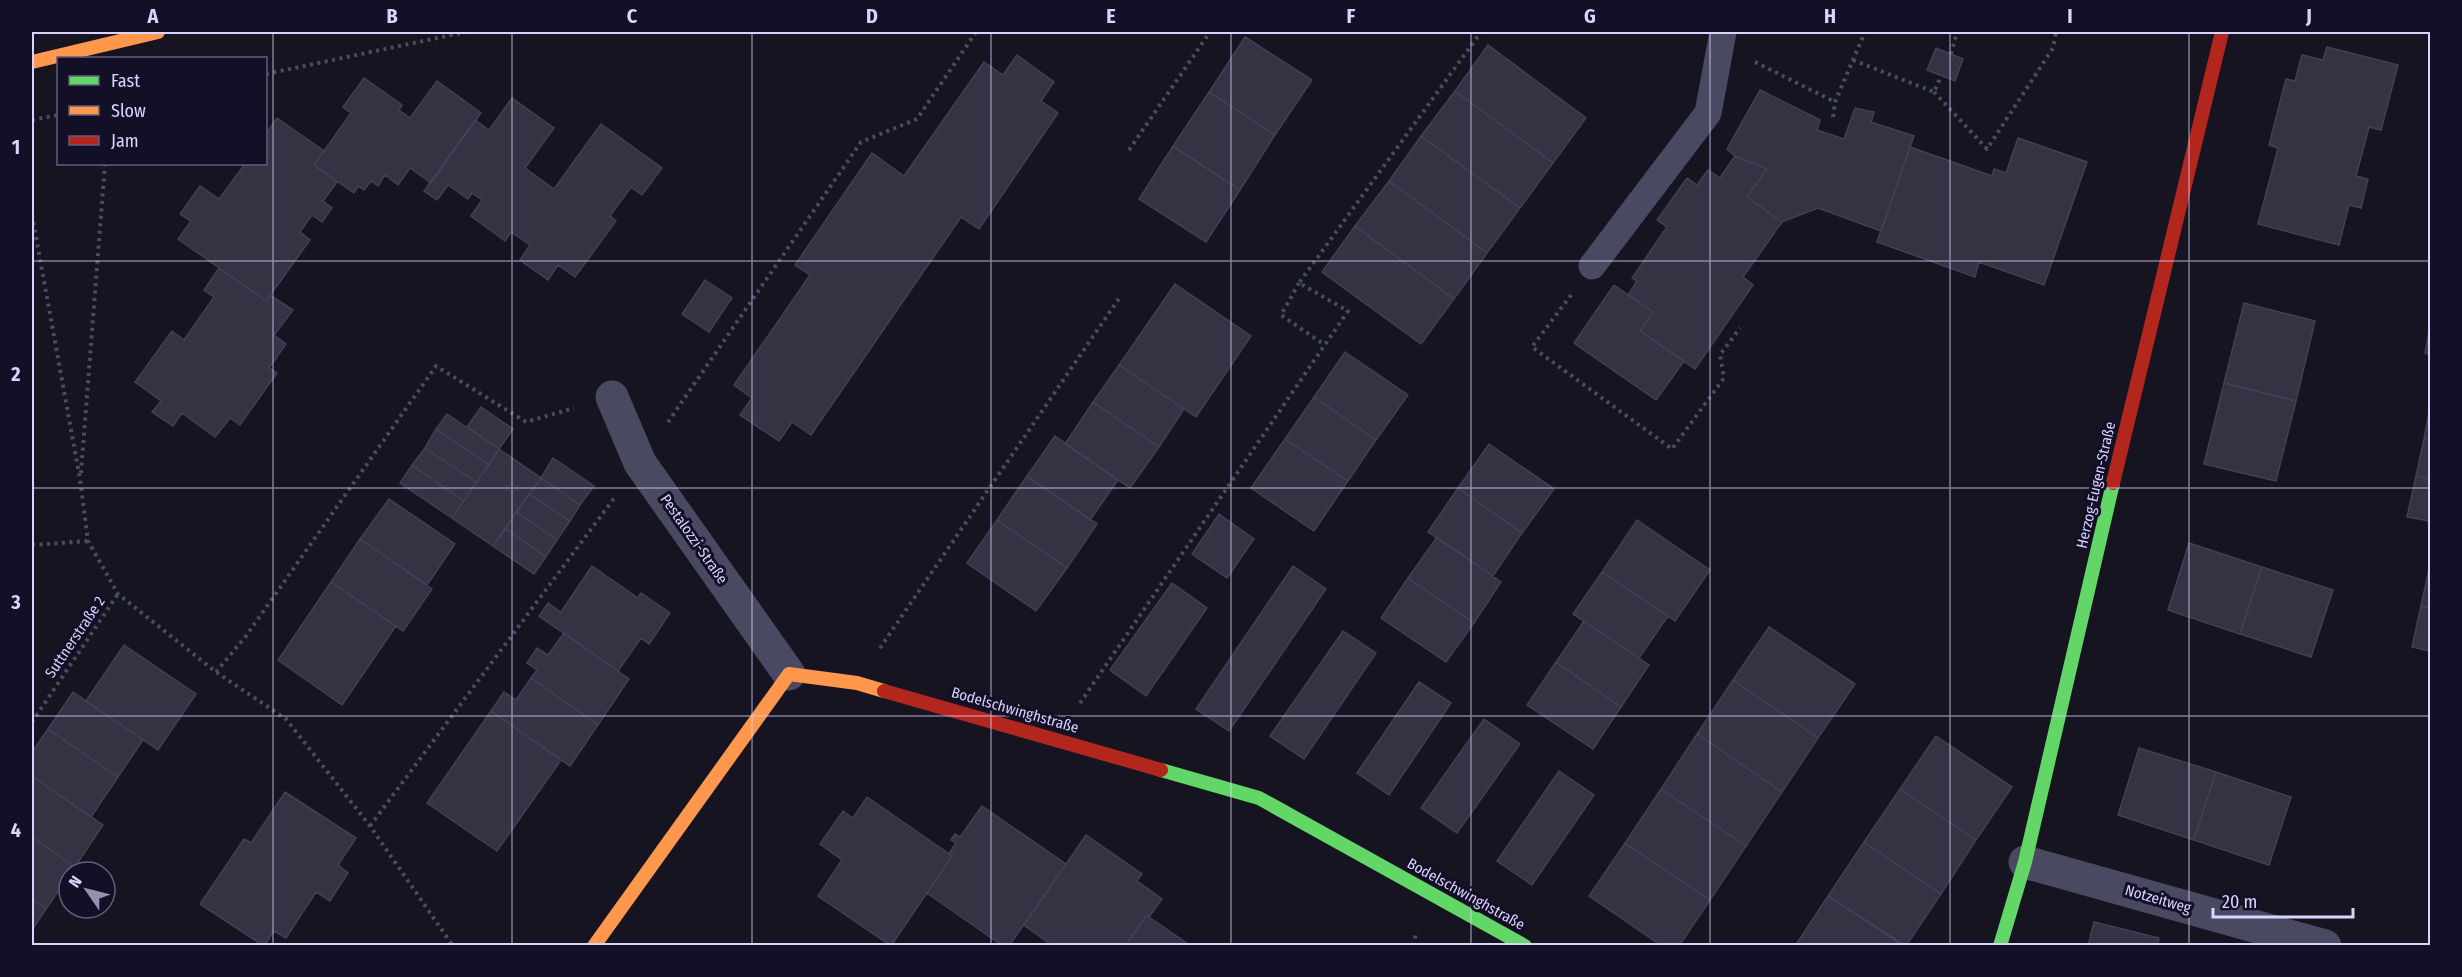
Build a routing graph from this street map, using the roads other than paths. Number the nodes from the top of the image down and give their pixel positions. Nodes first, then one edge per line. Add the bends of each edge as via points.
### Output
1 (158, 32) edge
2 (2222, 32) edge
3 (1723, 38) edge
4 (32, 62) edge
5 (1592, 266) road end
6 (612, 397) road end
7 (789, 674) junction
8 (2025, 862) junction
9 (594, 945) edge
10 (1525, 945) edge
11 (2000, 945) edge
12 (2325, 945) edge

1 - 4 street
2 - 8 street, Herzog-Eugen-Straße
3 - 5 lane via 1708,113
6 - 7 street, Pestalozzi-Straße via 640,463
7 - 9 street
7 - 10 street, Bodelschwinghstraße via 857,683 1259,798
8 - 11 street, Herzog-Eugen-Straße
8 - 12 street, Notzeitweg

